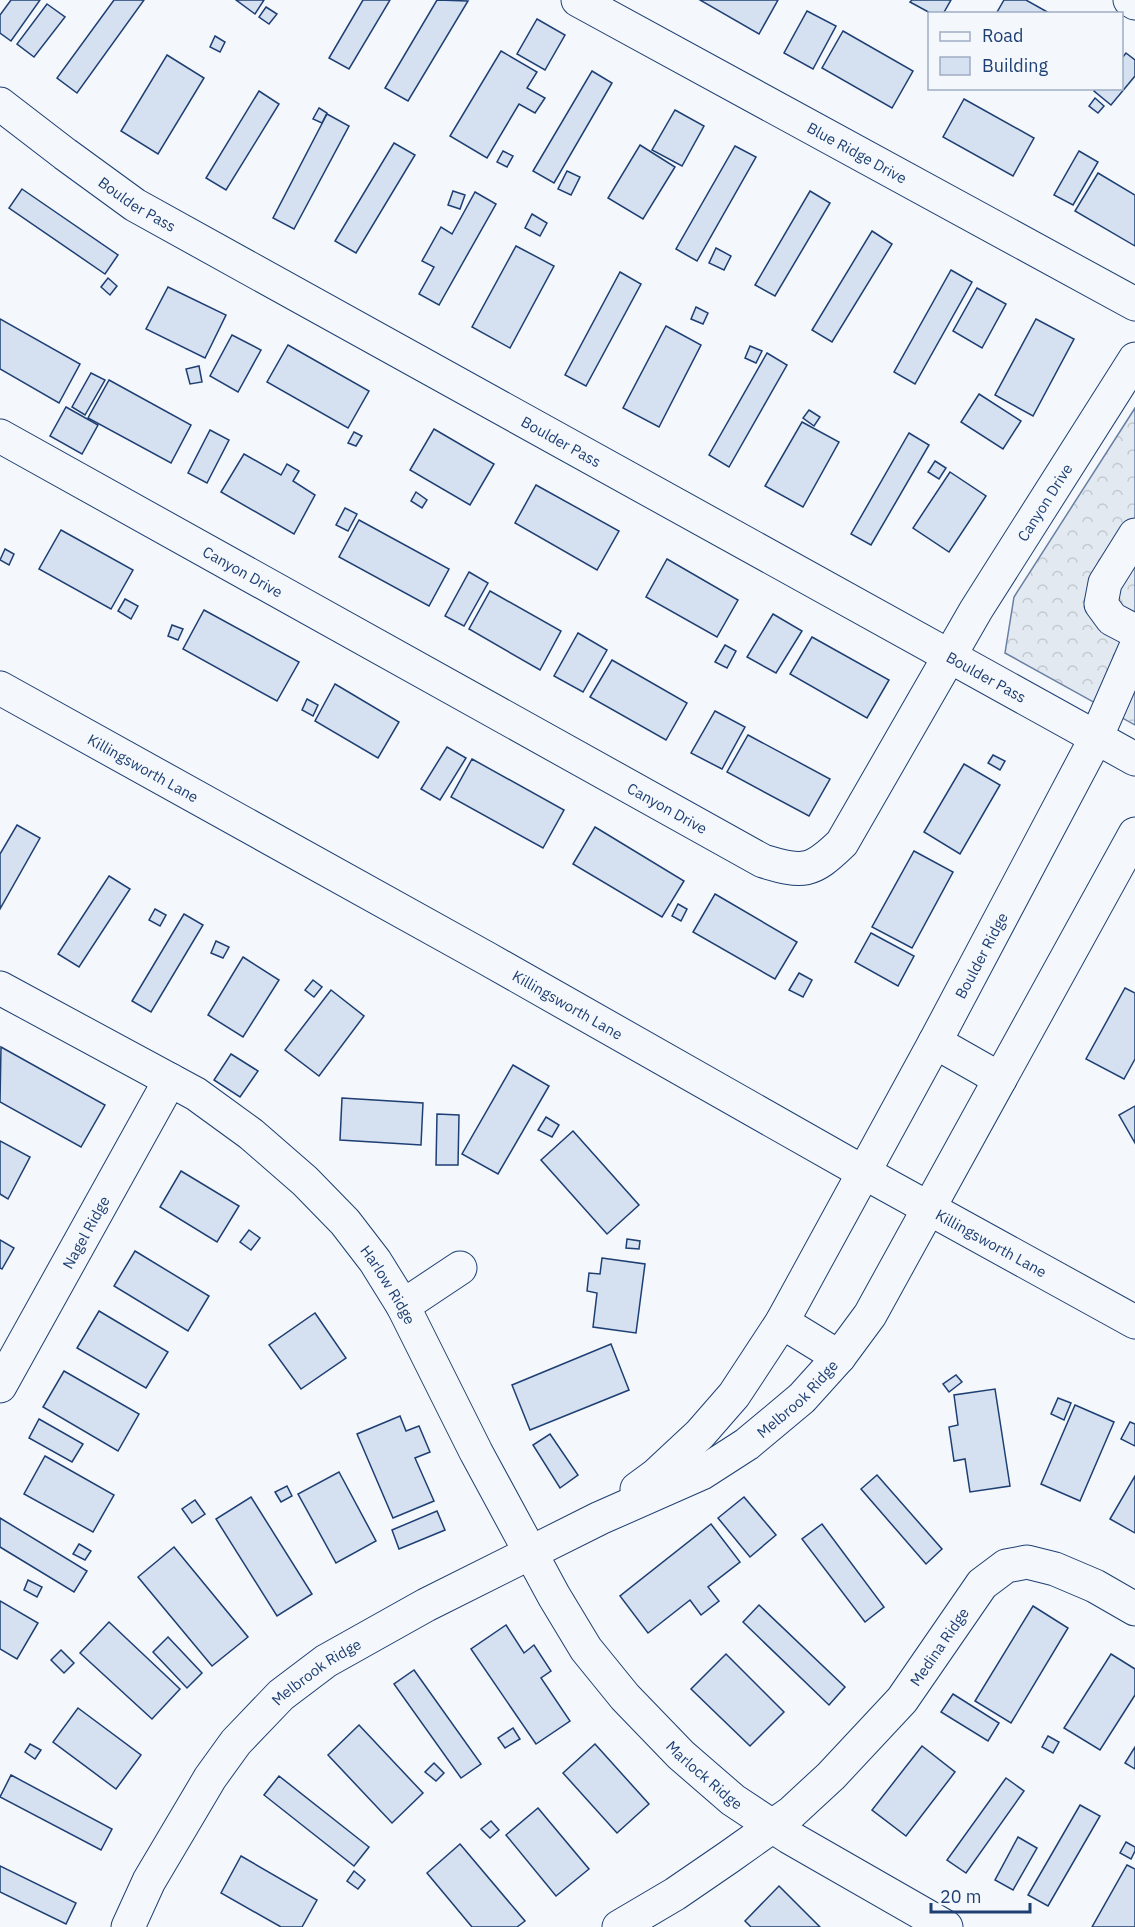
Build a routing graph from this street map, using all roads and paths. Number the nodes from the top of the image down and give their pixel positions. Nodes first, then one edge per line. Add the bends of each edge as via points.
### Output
1 (578, 0) edge
2 (1130, 0) edge
3 (1135, 3) edge
4 (0, 104) edge
5 (1135, 304) edge
6 (1135, 359) edge
7 (0, 436) edge
8 (1135, 535) edge
9 (1135, 631) edge
10 (1135, 649) edge
11 (950, 656) junction
12 (0, 688) edge
13 (1096, 738) junction
14 (1135, 759) edge
15 (1135, 834) edge
16 (2, 990) edge
17 (935, 1042) junction
18 (1000, 1079) junction
19 (170, 1080) junction
20 (863, 1172) junction
21 (928, 1208) junction
22 (460, 1268) dead end
23 (403, 1305) junction
24 (782, 1322) junction
25 (1135, 1322) edge
26 (839, 1357) junction
27 (0, 1386) edge
28 (600, 1518) junction
29 (530, 1553) junction
30 (1135, 1609) edge
31 (772, 1826) junction
32 (128, 1927) edge
33 (619, 1927) edge
34 (946, 1927) edge

1 - 5 street, Blue Ridge Drive
2 - 3 street
4 - 11 street, Boulder Pass via 135,205
6 - 11 street, Canyon Drive
7 - 11 street, Canyon Drive via 763,861 789,868 805,868 824,860 842,843
8 - 9 street via 1105,583 1101,604 1112,619
10 - 13 street, Boulder Ridge
11 - 13 street, Boulder Pass
12 - 20 street, Killingsworth Lane
13 - 14 street, Boulder Pass
13 - 17 street, Boulder Ridge
15 - 18 street
16 - 19 street, Harlow Ridge
17 - 18 street
17 - 20 street, Boulder Ridge
18 - 21 street
19 - 23 street, Harlow Ridge via 251,1134 304,1181 345,1222
19 - 27 street, Nagel Ridge
20 - 21 street, Killingsworth Lane
20 - 24 street, Melbrook Ridge
21 - 25 street, Killingsworth Lane
21 - 26 street, Melbrook Ridge via 870,1315
22 - 23 street
23 - 29 street, Harlow Ridge
24 - 26 street
24 - 28 street, Melbrook Ridge via 734,1395 700,1434 656,1475
26 - 28 street, Melbrook Ridge via 802,1398 747,1444 702,1473
28 - 29 street, Melbrook Ridge
29 - 31 street, Marlock Ridge via 586,1649 625,1697 681,1755 733,1800
29 - 32 street, Melbrook Ridge via 326,1661 281,1695 236,1742 210,1778 149,1881
30 - 31 street, Medina Ridge via 1055,1569 1027,1562 1006,1566 982,1584 902,1700 831,1776
31 - 33 street, Medina Ridge via 675,1894
31 - 34 street, Marlock Ridge

